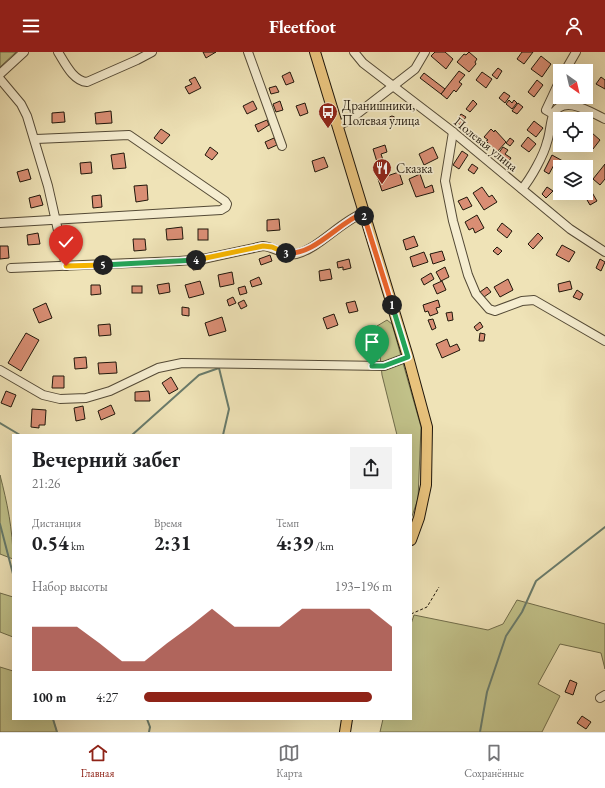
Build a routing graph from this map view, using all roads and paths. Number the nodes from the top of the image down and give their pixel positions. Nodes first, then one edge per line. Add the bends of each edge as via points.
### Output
1 (24, 52) edge
2 (58, 52) edge
3 (152, 52) edge
4 (248, 52) edge
5 (315, 52) edge
6 (354, 52) edge
7 (425, 52) edge
8 (576, 52) edge
9 (568, 64) edge
10 (0, 74) edge
11 (0, 79) edge
12 (393, 86) junction
13 (553, 95) edge
14 (554, 112) edge
15 (589, 112) edge
16 (553, 114) joint
17 (593, 114) edge
18 (605, 119) edge
19 (337, 126) junction
20 (453, 132) junction
21 (36, 139) junction
22 (282, 146) dead end
23 (522, 189) junction
24 (363, 213) junction
25 (56, 221) junction
26 (0, 224) edge
27 (605, 252) edge
28 (66, 266) junction
29 (11, 268) dead end
30 (605, 341) edge
31 (408, 357) junction
32 (0, 370) edge
33 (412, 538) edge
34 (439, 587) dead end
35 (412, 614) edge
36 (347, 720) edge
37 (345, 732) edge

1 - 10 street
2 - 3 street via 76,77 87,82
4 - 22 street
5 - 19 main road
6 - 12 street, Полевая улица via 363,63
7 - 12 street via 415,69
8 - 9 street
11 - 21 street via 21,104
12 - 19 street via 348,121
12 - 20 street, Полевая улица
13 - 16 street via 546,110
14 - 15 street via 565,105 576,106
16 - 23 street via 547,144
17 - 18 street
19 - 24 main road
20 - 23 street, Полевая улица
20 - 30 street via 445,181 468,276 476,294 489,309 495,311 522,300 534,300
21 - 25 street
21 - 25 street via 129,134 227,204 221,210
23 - 27 street, Полевая улица via 570,229
24 - 28 street via 345,221 312,246 296,254 263,246 203,259
24 - 31 main road
25 - 26 street
25 - 28 street
28 - 29 street
31 - 32 street via 384,366 182,363 158,368 110,391 86,398 43,395
31 - 33 main road via 427,427 426,485 420,518
34 - 35 path via 427,606
36 - 37 main road

